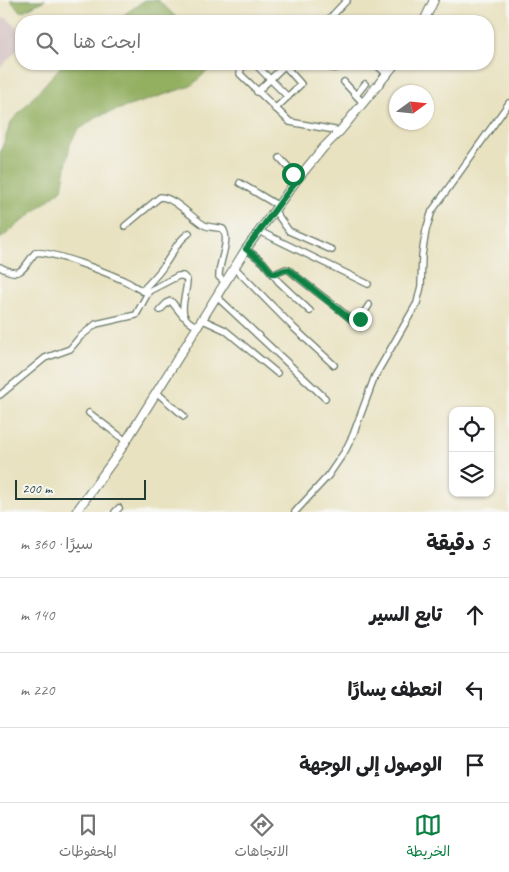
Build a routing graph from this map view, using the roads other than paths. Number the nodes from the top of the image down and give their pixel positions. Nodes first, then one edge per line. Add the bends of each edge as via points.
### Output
1 (347, 0) edge
2 (434, 0) edge
3 (333, 15) edge
4 (427, 15) edge
5 (240, 70) edge
6 (261, 70) edge
7 (280, 70) edge
8 (290, 70) edge
9 (382, 70) edge
10 (391, 70) edge
11 (388, 75) junction
12 (270, 79) junction
13 (344, 82) dead end
14 (365, 84) dead end
15 (257, 92) junction
16 (356, 95) junction
17 (288, 97) junction
18 (363, 103) junction
19 (509, 103) edge
20 (275, 109) junction
21 (340, 131) junction
22 (280, 158) dead end
23 (296, 181) junction
24 (240, 183) dead end
25 (276, 207) junction
26 (126, 226) dead end
27 (259, 231) junction
28 (189, 233) dead end
29 (246, 249) junction
30 (332, 250) dead end
31 (0, 267) edge
32 (234, 267) junction
33 (272, 273) junction
34 (224, 282) junction
35 (368, 284) dead end
36 (144, 292) junction
37 (216, 296) junction
38 (369, 305) dead end
39 (160, 310) dead end
40 (310, 311) dead end
41 (186, 320) junction
42 (199, 323) junction
43 (334, 365) dead end
44 (277, 373) dead end
45 (156, 392) junction
46 (0, 395) edge
47 (325, 398) dead end
48 (90, 414) dead end
49 (184, 416) dead end
50 (126, 441) junction
51 (76, 512) edge
52 (295, 512) edge

1 - 3 street
2 - 4 main road
5 - 15 street
6 - 12 street
7 - 12 street
8 - 17 street via 301,84
9 - 11 street
10 - 11 main road
11 - 18 main road
12 - 15 street
12 - 17 street
13 - 16 street
14 - 16 street
15 - 20 street
16 - 18 street
17 - 20 street
18 - 21 main road
19 - 52 street via 432,211 426,230 417,303 375,376 345,451 328,476
20 - 21 street via 290,122
21 - 23 main road
22 - 23 street
23 - 25 main road
24 - 25 street
25 - 27 main road
25 - 30 street via 288,231
26 - 34 street via 163,197 206,226 224,230 227,238 219,277
27 - 29 main road
27 - 35 street
28 - 36 street via 176,244
29 - 32 main road
29 - 33 street
31 - 36 street via 15,273 35,253 42,252 113,276
32 - 34 main road
32 - 43 street
33 - 38 street via 289,270 354,322 360,319
33 - 40 street
34 - 37 main road
36 - 41 street via 183,276 187,280 183,308
36 - 46 street via 136,315 96,324 70,349 46,358
37 - 42 main road
37 - 47 street
39 - 41 street via 171,301
41 - 42 street
42 - 44 street via 225,330
42 - 45 main road
45 - 49 street
45 - 50 main road
48 - 50 street
50 - 51 main road

